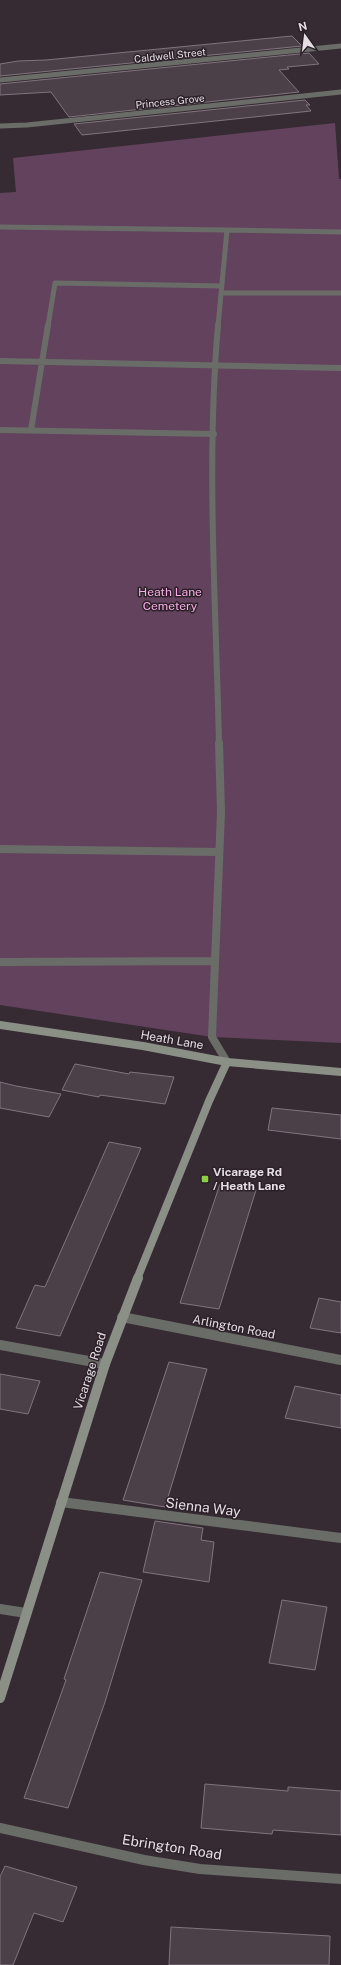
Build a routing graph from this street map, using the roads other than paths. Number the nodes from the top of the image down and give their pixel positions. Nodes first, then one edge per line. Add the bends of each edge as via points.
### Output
1 (341, 46) edge
2 (0, 80) edge
3 (341, 92) edge
4 (0, 126) edge
5 (0, 227) edge
6 (227, 230) junction
7 (341, 232) edge
8 (222, 286) junction
9 (221, 293) junction
10 (341, 294) edge
11 (0, 361) edge
12 (43, 361) junction
13 (215, 364) junction
14 (341, 368) edge
15 (0, 430) edge
16 (31, 430) junction
17 (214, 434) junction
18 (0, 849) edge
19 (219, 852) junction
20 (215, 961) junction
21 (0, 962) edge
22 (0, 1025) edge
23 (227, 1062) junction
24 (341, 1072) edge
25 (122, 1318) junction
26 (0, 1345) edge
27 (341, 1360) edge
28 (105, 1364) junction
29 (61, 1502) junction
30 (341, 1538) edge
31 (0, 1609) edge
32 (26, 1613) junction
33 (0, 1698) edge
34 (0, 1828) edge
35 (341, 1879) edge

1 - 2 street, Caldwell Street
3 - 4 street, Princess Grove
5 - 6 street
6 - 7 street
6 - 8 street
8 - 9 street
8 - 12 street via 55,283
9 - 10 street
9 - 13 street
11 - 12 street
12 - 13 street
12 - 16 street
13 - 14 street
13 - 17 street
15 - 16 street
16 - 17 street
17 - 19 street via 213,493 221,804
18 - 19 street
19 - 20 street
20 - 21 street
20 - 23 street via 212,1037
22 - 23 main road, Heath Lane via 143,1046
23 - 24 main road, Heath Lane
23 - 25 main road, Vicarage Road
25 - 27 street, Arlington Road
25 - 28 main road, Vicarage Road
26 - 28 street
28 - 29 main road, Vicarage Road
29 - 30 street, Sienna Way
29 - 32 main road, Vicarage Road
31 - 32 street
32 - 33 main road, Vicarage Road
34 - 35 street, Ebrington Road via 144,1860 200,1869

